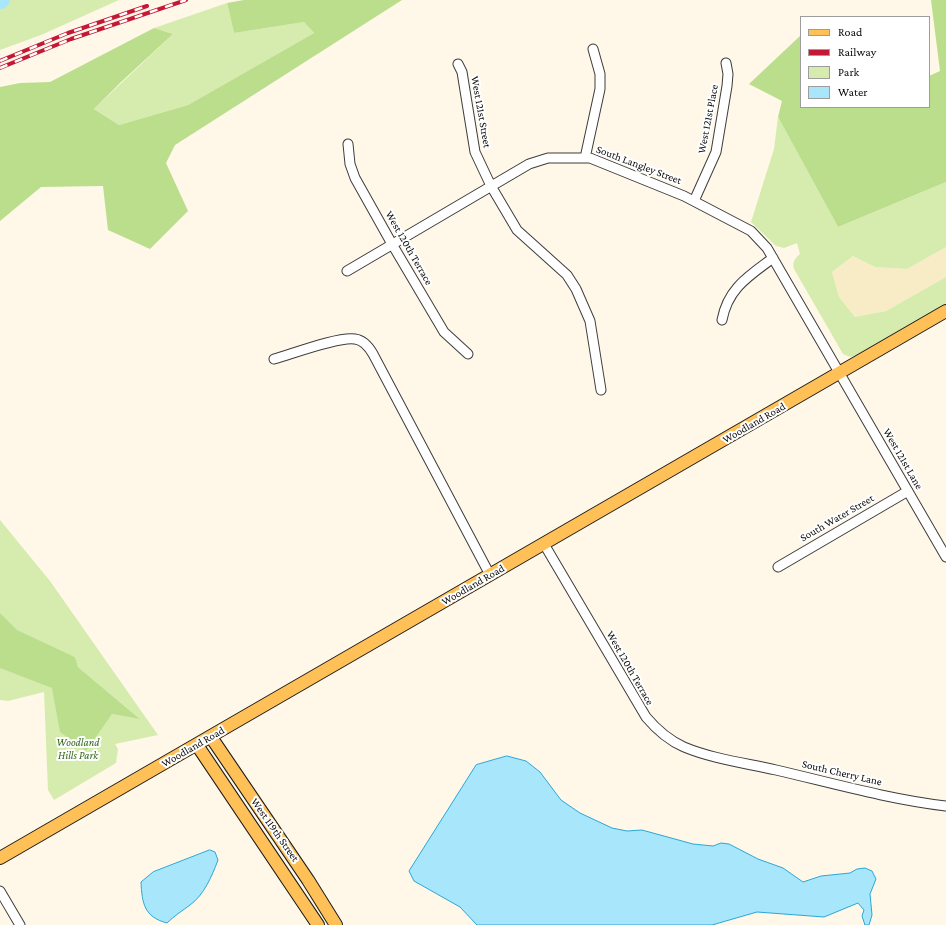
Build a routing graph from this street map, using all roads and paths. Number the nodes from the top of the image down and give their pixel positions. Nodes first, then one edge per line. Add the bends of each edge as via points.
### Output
1 (593, 49) dead end
2 (726, 63) dead end
3 (458, 64) dead end
4 (348, 144) dead end
5 (585, 158) junction
6 (491, 186) junction
7 (694, 201) junction
8 (392, 244) junction
9 (774, 258) junction
10 (347, 271) dead end
11 (946, 311) edge
12 (722, 320) dead end
13 (468, 354) dead end
14 (274, 359) dead end
15 (839, 373) junction
16 (601, 390) dead end
17 (908, 491) junction
18 (544, 544) junction
19 (946, 557) edge
20 (778, 567) dead end
21 (490, 575) junction
22 (211, 737) junction
23 (197, 745) junction
24 (733, 760) joint
25 (946, 806) edge
26 (0, 858) edge
27 (0, 891) edge
28 (20, 925) edge
29 (318, 925) edge
30 (336, 925) edge

1 - 5 street via 600,74 600,89
2 - 7 street, West 121st Place via 727,86 716,152
3 - 6 street, West 121st Street via 462,72 476,152
4 - 8 street, West 120th Terrace via 350,164 355,178
5 - 6 street, South Langley Street via 548,158 529,164
5 - 7 street, South Langley Street
6 - 8 street, South Langley Street
6 - 16 street, West 121st Street via 517,230 567,274 576,289 590,321
7 - 9 street, South Langley Street via 751,231
8 - 10 street, South Langley Street
8 - 13 street, West 120th Terrace via 444,332
9 - 12 street via 745,279 732,294 725,305
9 - 15 street, South Langley Street
11 - 15 main road, Woodland Road
14 - 21 street via 341,339 353,338 365,344 373,354
15 - 17 street, West 121st Lane
15 - 18 main road, Woodland Road
17 - 19 street, West 121st Lane
17 - 20 street, South Water Street
18 - 21 main road, Woodland Road
18 - 24 street, West 120th Terrace via 646,717 657,730 684,747
21 - 22 main road, Woodland Road
22 - 23 main road, Woodland Road
22 - 30 main road, West 119th Street
23 - 26 main road, Woodland Road
23 - 29 main road, West 119th Street
24 - 25 street, South Cherry Lane via 889,797
27 - 28 street

